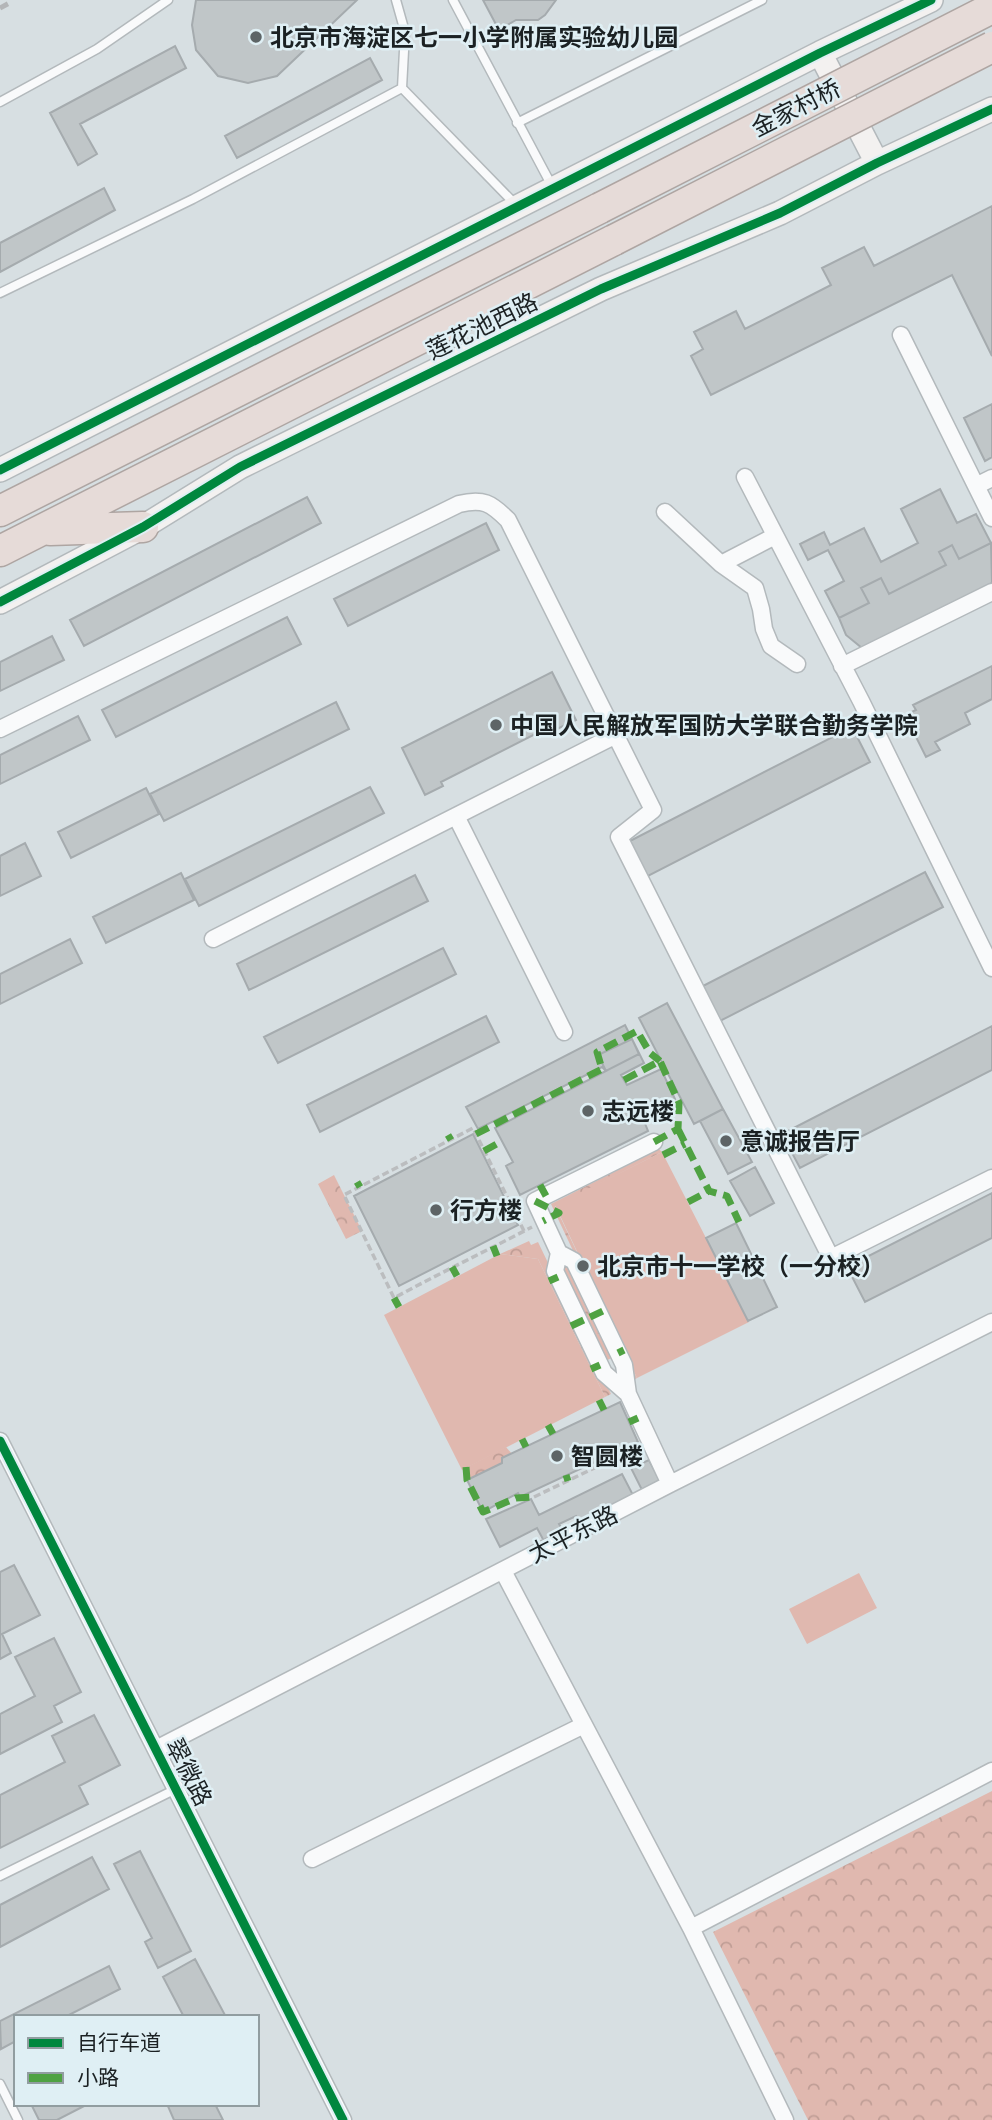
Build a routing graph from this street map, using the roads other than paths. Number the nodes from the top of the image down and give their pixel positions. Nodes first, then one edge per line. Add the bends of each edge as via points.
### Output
1 (168, 0) edge
2 (396, 0) edge
3 (453, 0) edge
4 (762, 0) edge
5 (931, 0) edge
6 (992, 8) edge
7 (992, 47) edge
8 (820, 53) junction
9 (402, 88) junction
10 (0, 102) edge
11 (992, 109) edge
12 (517, 123) junction
13 (877, 163) junction
14 (553, 188) junction
15 (517, 206) junction
16 (614, 240) joint
17 (0, 293) edge
18 (901, 335) dead end
19 (0, 470) edge
20 (745, 477) dead end
21 (992, 478) edge
22 (976, 486) junction
23 (0, 511) edge
24 (665, 512) dead end
25 (992, 519) edge
26 (143, 527) junction
27 (39, 531) junction
28 (775, 536) junction
29 (0, 551) edge
30 (721, 564) junction
31 (992, 592) edge
32 (0, 601) edge
33 (797, 664) dead end
34 (842, 666) junction
35 (0, 729) edge
36 (616, 736) junction
37 (456, 816) junction
38 (213, 939) dead end
39 (992, 968) edge
40 (564, 1032) dead end
41 (654, 1142) dead end
42 (992, 1178) edge
43 (992, 1322) edge
44 (0, 1441) edge
45 (670, 1484) junction
46 (503, 1571) junction
47 (584, 1725) junction
48 (156, 1749) junction
49 (992, 1771) edge
50 (176, 1789) junction
51 (313, 1859) dead end
52 (0, 1875) edge
53 (691, 1928) junction
54 (0, 2084) edge
55 (18, 2120) edge
56 (342, 2120) edge
57 (785, 2120) edge

1 - 10 lane via 97,49
2 - 9 lane via 405,32
3 - 12 lane
4 - 12 lane
5 - 8 street
6 - 23 highway, 金家村桥, bridge
7 - 16 highway, 金家村桥, bridge
8 - 13 street
8 - 14 street
9 - 15 lane
9 - 17 lane via 193,199
11 - 13 street, 莲花池西路
12 - 14 lane
13 - 26 street, 莲花池西路 via 780,213 600,289 289,442
14 - 15 street
15 - 19 street
16 - 27 highway, 莲花池西路
18 - 22 street
20 - 28 street
21 - 22 street
22 - 25 street
24 - 30 street
26 - 27 highway
26 - 32 street, 莲花池西路
27 - 29 highway, 莲花池西路
28 - 30 street
28 - 34 street
30 - 33 street via 755,588 771,646
31 - 34 street
34 - 39 street
35 - 36 street via 459,504 476,500 495,507 508,520
36 - 37 street
36 - 42 street via 653,810 620,837 831,1258
37 - 38 street
37 - 40 street
41 - 45 street via 535,1201 559,1253 555,1271 604,1373 628,1394
43 - 45 street, 太平东路
44 - 48 street, 翠微路
45 - 46 street, 太平东路
46 - 47 street
46 - 48 street, 太平东路
47 - 51 street
47 - 53 street
48 - 50 street, 翠微路
49 - 53 street
50 - 52 lane
50 - 56 street, 翠微路
53 - 57 street
54 - 55 lane

